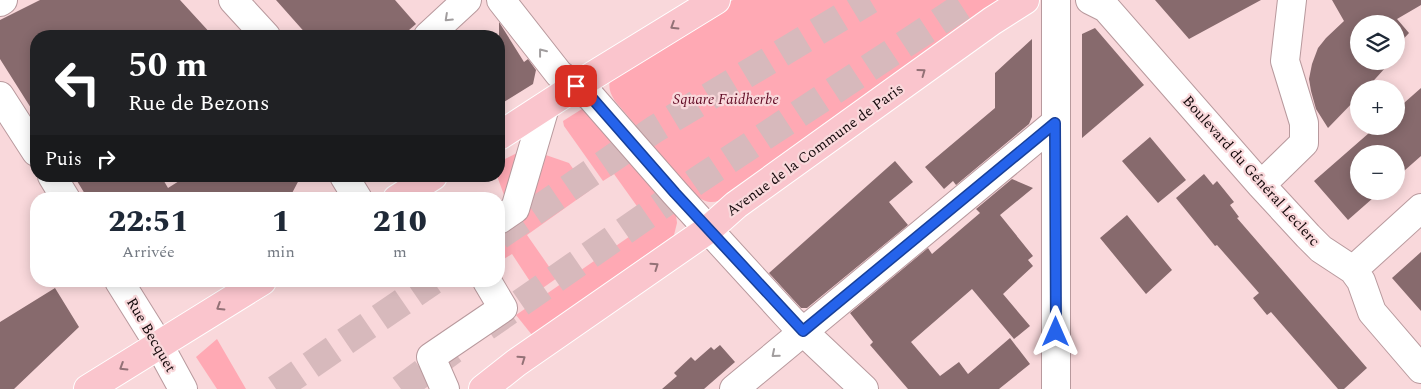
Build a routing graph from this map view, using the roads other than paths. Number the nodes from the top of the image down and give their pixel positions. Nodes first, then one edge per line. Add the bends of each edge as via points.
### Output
1 (232, 0) edge
2 (467, 0) edge
3 (501, 0) edge
4 (716, 0) edge
5 (1026, 0) edge
6 (1056, 0) edge
7 (1090, 0) edge
8 (1292, 0) edge
9 (260, 30) edge
10 (434, 30) edge
11 (576, 86) junction
12 (0, 96) edge
13 (545, 107) junction
14 (1055, 123) junction
15 (505, 132) edge
16 (30, 143) edge
17 (424, 182) edge
18 (1261, 185) junction
19 (408, 192) edge
20 (1421, 208) edge
21 (505, 216) edge
22 (709, 229) junction
23 (1353, 270) junction
24 (123, 287) edge
25 (252, 287) edge
26 (491, 287) edge
27 (803, 331) junction
28 (159, 345) junction
29 (1421, 369) edge
30 (88, 389) edge
31 (183, 389) edge
32 (445, 389) edge
33 (483, 389) edge
34 (734, 389) edge
35 (864, 389) edge
36 (1056, 389) edge

1 - 9 street
2 -> 10 street
11 -> 3 street via 559,74
4 -> 11 main road
22 -> 5 main road, Avenue de la Commune de Paris via 736,205
6 - 14 street
7 - 18 street, Boulevard du Général Leclerc via 1106,8
8 - 18 street via 1285,61 1304,123 1304,143
11 - 13 main road
11 - 22 street via 591,97
12 - 16 street
13 - 15 main road
13 - 21 street via 515,209
14 - 27 street
14 - 36 street
17 - 19 main road
18 - 23 street, Boulevard du Général Leclerc via 1321,249
20 - 23 street
22 - 27 street
33 -> 22 main road, Avenue de la Commune de Paris
23 - 29 street, Boulevard du Général Leclerc via 1362,281 1372,312
24 - 28 street, Rue Becquet
25 -> 28 main road
26 - 32 street via 503,308 431,357
27 -> 34 street
27 - 35 street
28 -> 30 main road
28 - 31 street, Rue Becquet

